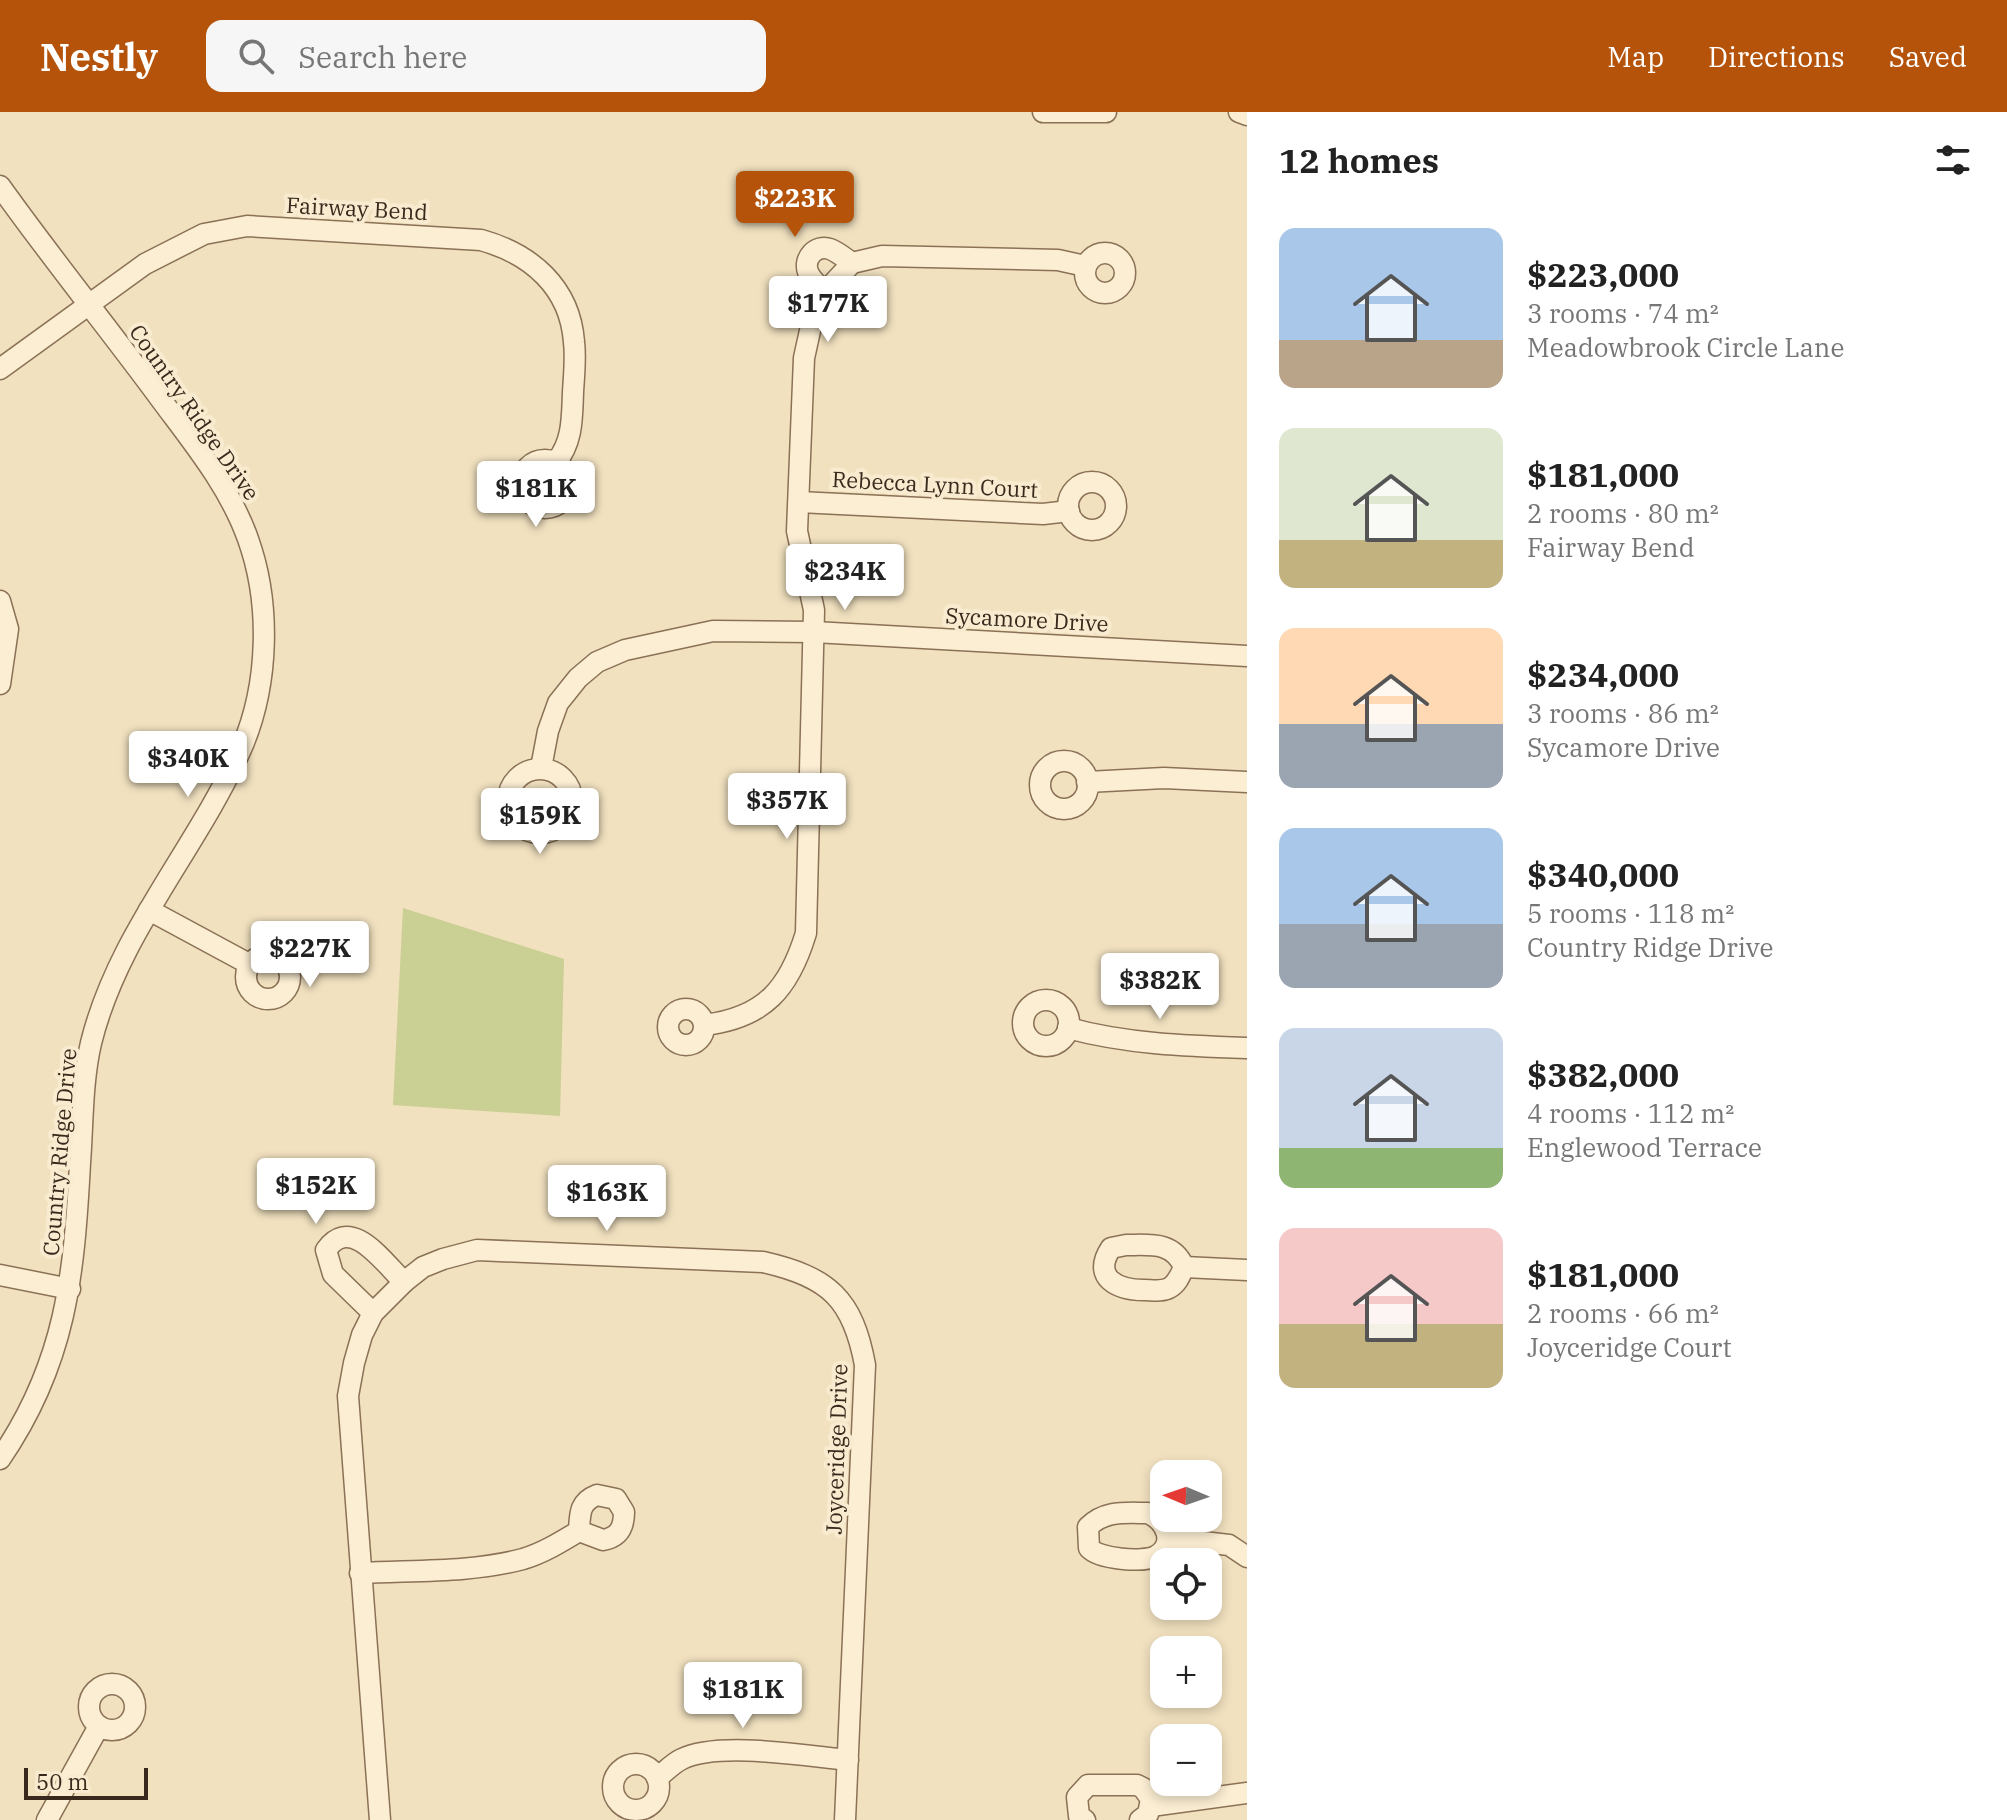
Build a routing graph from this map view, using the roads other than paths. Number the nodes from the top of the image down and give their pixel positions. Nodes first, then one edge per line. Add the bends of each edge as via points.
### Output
1 (1043, 112) edge
2 (1106, 112) edge
3 (1239, 112) edge
4 (1247, 115) edge
5 (0, 186) edge
6 (852, 263) junction
7 (1085, 266) dead end
8 (825, 292) junction
9 (90, 304) junction
10 (0, 369) edge
11 (556, 462) dead end
12 (799, 502) junction
13 (1069, 511) dead end
14 (0, 601) edge
15 (814, 632) junction
16 (1247, 656) edge
17 (0, 684) edge
18 (541, 768) dead end
19 (1087, 782) dead end
20 (1247, 782) edge
21 (149, 910) junction
22 (249, 964) dead end
23 (704, 1025) dead end
24 (1068, 1028) dead end
25 (1247, 1048) edge
26 (1184, 1267) dead end
27 (1247, 1270) edge
28 (0, 1275) edge
29 (404, 1282) junction
30 (70, 1289) junction
31 (373, 1313) junction
32 (0, 1459) edge
33 (579, 1531) dead end
34 (1168, 1538) dead end
35 (1247, 1557) edge
36 (360, 1573) junction
37 (99, 1726) dead end
38 (848, 1760) junction
39 (657, 1778) dead end
40 (1247, 1793) edge
41 (1146, 1813) edge
42 (47, 1820) edge
43 (380, 1820) edge
44 (845, 1820) edge
45 (1085, 1820) edge

1 - 2 street
3 - 4 street
5 - 9 street, Country Ridge Drive
6 - 7 street via 882,256 1058,260
6 - 8 street
6 - 8 street via 829,248 812,253 808,272
8 - 12 street via 815,308 804,358
9 - 10 street, Fairway Bend
9 - 11 street, Fairway Bend via 145,264 222,229 444,237 501,245 536,265 569,316 574,341 572,421 565,452
9 - 21 street, Country Ridge Drive via 237,511 250,542 262,606 263,663 242,747
12 - 13 street, Rebecca Lynn Court
12 - 15 street via 797,531 812,592
14 - 17 street via 8,629
15 - 16 street, Sycamore Drive
15 - 18 street, Sycamore Drive via 713,631 625,650 597,662 558,703
15 - 23 street via 806,933 792,971 765,1004 728,1022
19 - 20 street
21 - 22 street
21 - 30 street, Country Ridge Drive via 111,982 86,1070
24 - 25 street via 1103,1037
26 - 27 street
28 - 30 street
29 - 31 street, Joyceridge Drive
29 - 31 street via 360,1240 345,1235 334,1239 326,1250 333,1274
29 - 38 street, Joyceridge Drive via 423,1267 477,1250 763,1262 808,1275 847,1307 859,1332 865,1365
30 - 32 street, Country Ridge Drive via 40,1391
31 - 36 street, Joyceridge Drive via 362,1335 348,1396
33 - 36 street via 512,1561
34 - 35 street via 1229,1545
36 - 43 street, Joyceridge Drive
37 - 42 street
38 - 39 street via 705,1753 681,1759
38 - 44 street, Joyceridge Drive
40 - 41 street
41 - 45 street via 1149,1793 1137,1785 1088,1785 1077,1797 1079,1816

